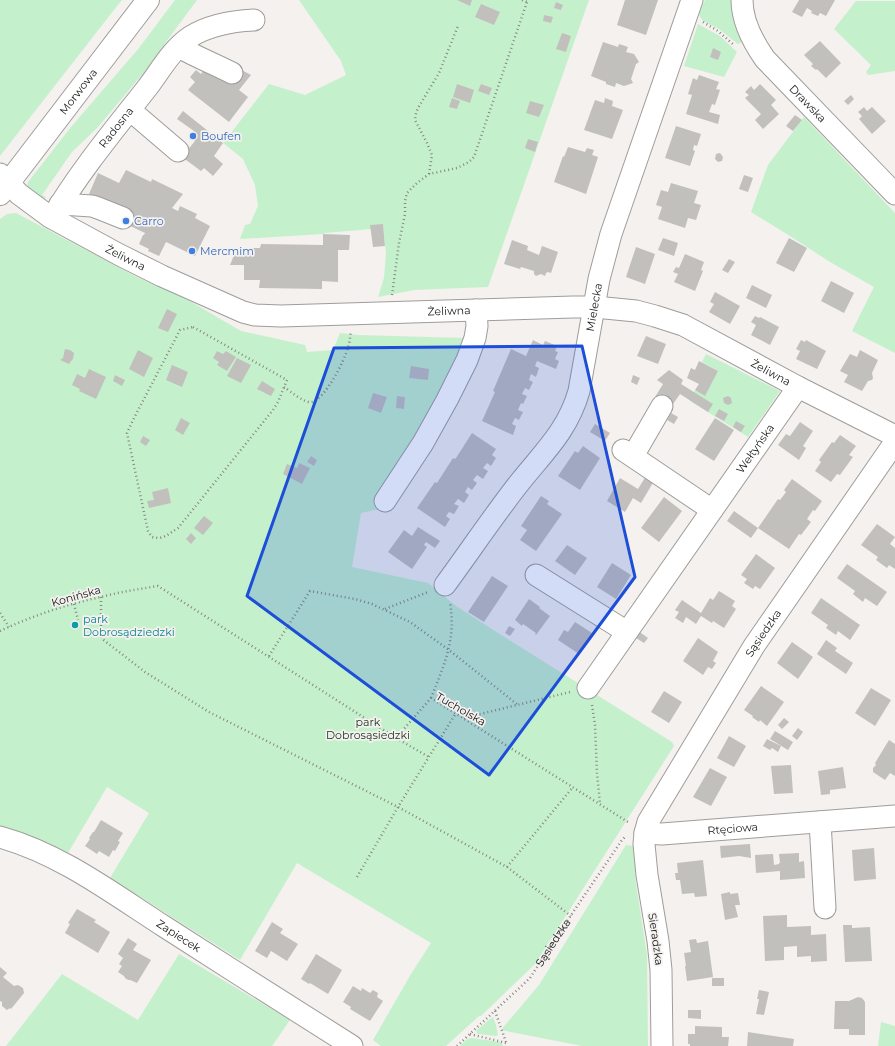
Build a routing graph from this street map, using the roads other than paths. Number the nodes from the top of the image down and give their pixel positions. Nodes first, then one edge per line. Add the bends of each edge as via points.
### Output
1 (148, 0) edge
2 (692, 0) edge
3 (742, 0) edge
4 (254, 20) dead end
5 (182, 44) junction
6 (232, 73) dead end
7 (130, 110) junction
8 (178, 151) dead end
9 (3, 183) edge
10 (895, 194) edge
11 (56, 211) junction
12 (123, 218) dead end
13 (595, 307) junction
14 (476, 310) junction
15 (798, 387) junction
16 (662, 406) dead end
17 (895, 436) edge
18 (895, 442) edge
19 (385, 501) dead end
20 (712, 510) junction
21 (536, 574) dead end
22 (444, 585) road end
23 (627, 632) junction
24 (588, 688) road end
25 (895, 816) edge
26 (820, 822) junction
27 (641, 830) junction
28 (0, 837) edge
29 (825, 908) dead end
30 (352, 1046) edge
31 (662, 1046) edge

1 - 9 main road, Morwowa
2 - 13 street, Mielecka via 611,234 599,279
3 - 10 street, Drawska via 747,26 765,59
4 - 5 street, Radosna via 211,27
5 - 6 street
5 - 7 street, Radosna via 173,52
7 - 8 street
7 - 11 street, Radosna via 86,165
9 - 11 street, Żeliwna via 19,194
11 - 12 street via 92,206
11 - 14 street, Żeliwna via 118,254 162,276 255,315
13 - 14 street, Żeliwna
13 - 15 street, Żeliwna via 636,311 683,325
13 - 22 street, Mielecka via 579,391 570,414 548,448
14 - 19 street via 475,338 467,360 423,443
15 - 17 street, Żeliwna
15 - 20 street, Wełtyńska
16 - 20 street via 628,453
18 - 27 street, Sąsiedzka via 754,646
20 - 23 street, Wełtyńska
21 - 23 street
23 - 24 street, Wełtyńska
25 - 26 street, Rtęciowa
26 - 27 street, Rtęciowa via 662,834
26 - 29 street
27 - 31 street, Sieradzka via 661,970
28 - 30 street, Zapiecek via 46,854 79,871

